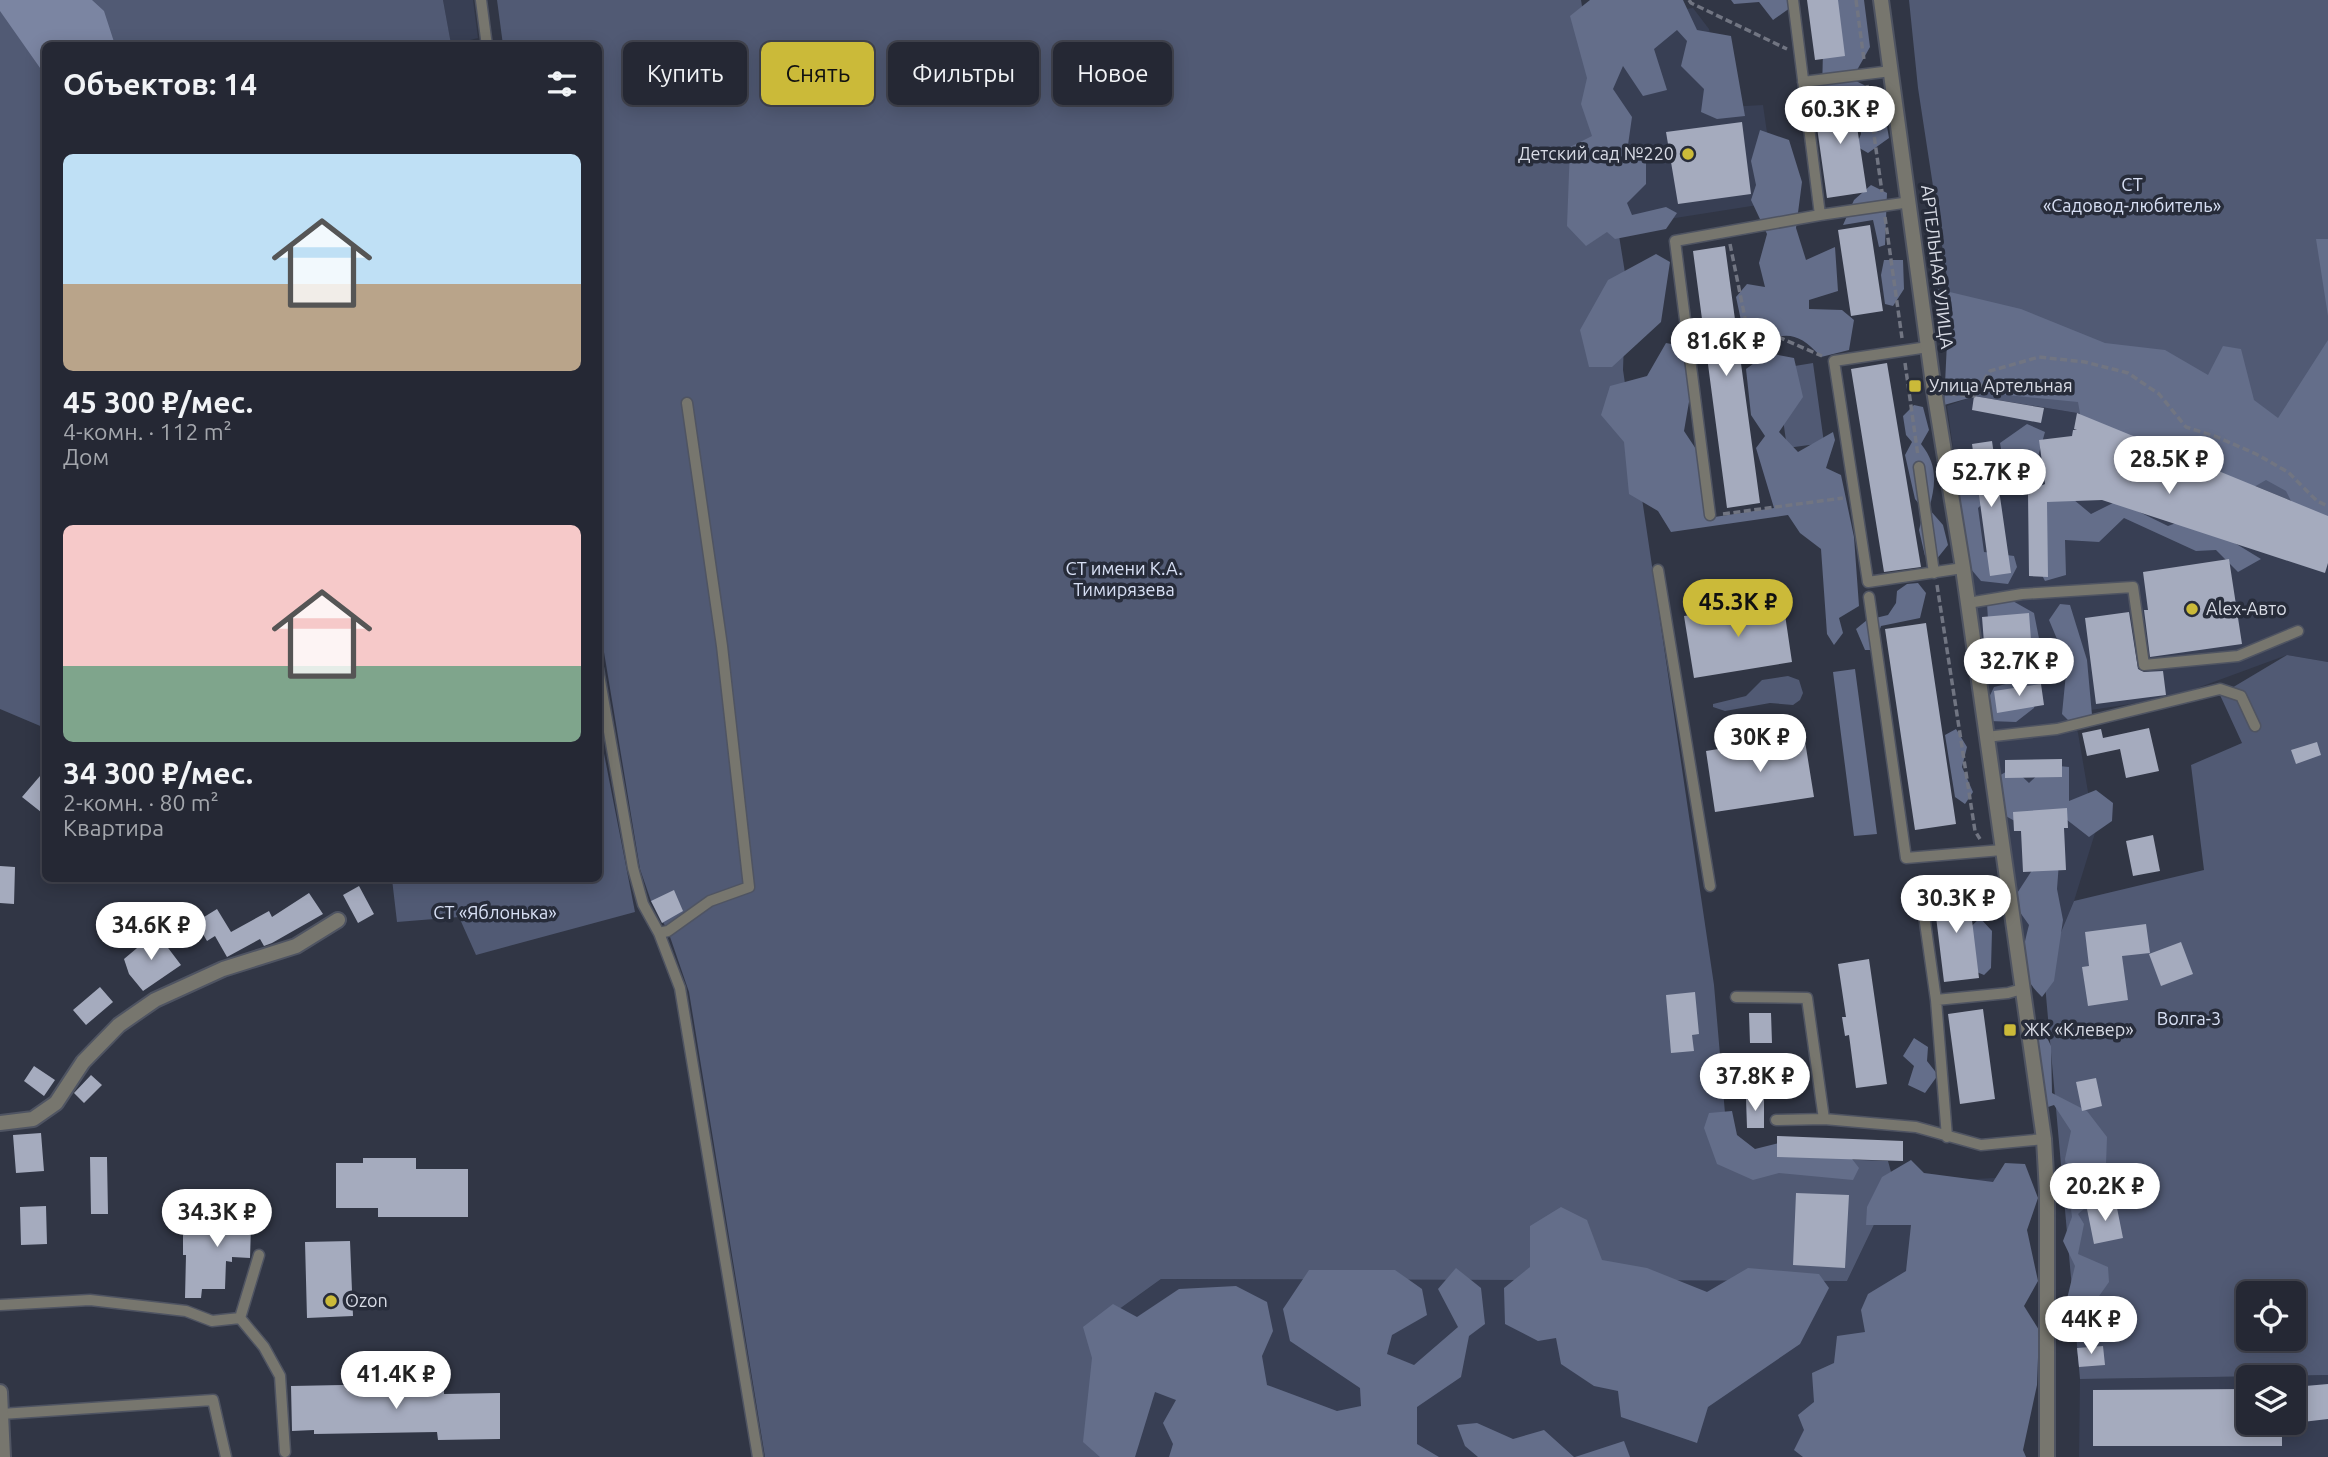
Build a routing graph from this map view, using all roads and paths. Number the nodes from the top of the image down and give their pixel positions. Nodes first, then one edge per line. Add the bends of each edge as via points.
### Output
1 (481, 0) edge
2 (1689, 0) edge
3 (1793, 0) edge
4 (1856, 0) edge
5 (1881, 0) edge
6 (486, 42) edge
7 (1800, 55) junction
8 (1891, 71) junction
9 (1866, 74) junction
10 (1803, 82) junction
11 (1910, 202) junction
12 (1884, 206) junction
13 (1820, 215) junction
14 (1729, 242) dead end
15 (1928, 347) junction
16 (1903, 350) junction
17 (1834, 361) junction
18 (1948, 394) dead end
19 (687, 403) dead end
20 (1919, 467) joint
21 (1854, 496) junction
22 (2328, 506) edge
23 (1710, 515) joint
24 (1963, 568) junction
25 (1658, 570) dead end
26 (1934, 573) junction
27 (1869, 597) dead end
28 (1941, 602) dead end
29 (1968, 603) junction
30 (2298, 631) dead end
31 (602, 692) edge
32 (2255, 726) dead end
33 (1986, 737) junction
34 (1985, 850) junction
35 (2002, 850) junction
36 (1710, 886) dead end
37 (1923, 908) dead end
38 (338, 920) dead end
39 (659, 933) junction
40 (2022, 989) junction
41 (1736, 996) dead end
42 (1936, 1000) junction
43 (1824, 1119) junction
44 (1776, 1120) dead end
45 (0, 1123) edge
46 (1947, 1137) junction
47 (2044, 1139) junction
48 (259, 1255) dead end
49 (0, 1305) edge
50 (240, 1318) junction
51 (0, 1392) edge
52 (1, 1414) edge
53 (285, 1452) dead end
54 (2, 1453) edge
55 (226, 1457) edge
56 (758, 1457) edge
57 (2047, 1457) edge

1 - 6 lane
2 - 7 path
3 - 7 lane
4 - 9 path
5 - 8 street, АРТЕЛЬНАЯ УЛИЦА
7 - 10 lane
8 - 9 lane
8 - 11 street, АРТЕЛЬНАЯ УЛИЦА
9 - 10 lane
9 - 12 path
10 - 13 lane
11 - 12 lane
11 - 15 street, АРТЕЛЬНАЯ УЛИЦА
12 - 13 lane
12 - 16 path
13 - 23 lane via 1675,241
14 - 17 path via 1746,323
15 - 16 lane
15 - 24 street, АРТЕЛЬНАЯ УЛИЦА
16 - 17 lane
16 - 20 path
17 - 21 lane
18 - 22 path via 1974,396 1990,371 2039,357 2129,373 2159,394 2186,427 2256,454 2288,472 2316,501
19 - 39 lane via 722,646 749,887 710,901
20 - 26 lane
21 - 23 path
21 - 26 lane via 1868,582
24 - 26 lane
24 - 29 street, АРТЕЛЬНАЯ УЛИЦА
25 - 36 lane
27 - 34 lane via 1906,858
28 - 34 path via 1975,831
29 - 30 lane via 2022,594 2133,587 2144,665 2238,656
29 - 33 street, АРТЕЛЬНАЯ УЛИЦА
31 - 39 lane via 633,868 643,904
32 - 33 lane via 2241,696 2220,689 2057,729
33 - 35 street, АРТЕЛЬНАЯ УЛИЦА
34 - 35 lane
35 - 40 street, АРТЕЛЬНАЯ УЛИЦА
37 - 42 lane
38 - 45 street via 296,946 223,969 155,1000 119,1025 83,1062 56,1103 33,1119
39 - 56 lane via 680,988
40 - 42 lane
40 - 47 street, АРТЕЛЬНАЯ УЛИЦА
41 - 43 lane via 1807,998
42 - 46 lane
43 - 44 lane
43 - 46 lane via 1916,1127
46 - 47 lane via 1981,1145
47 - 57 street, АРТЕЛЬНАЯ УЛИЦА
48 - 50 lane
49 - 50 lane via 90,1300 186,1311 212,1321
50 - 53 lane via 280,1376
51 - 52 street
52 - 54 street
52 - 55 lane via 213,1400

